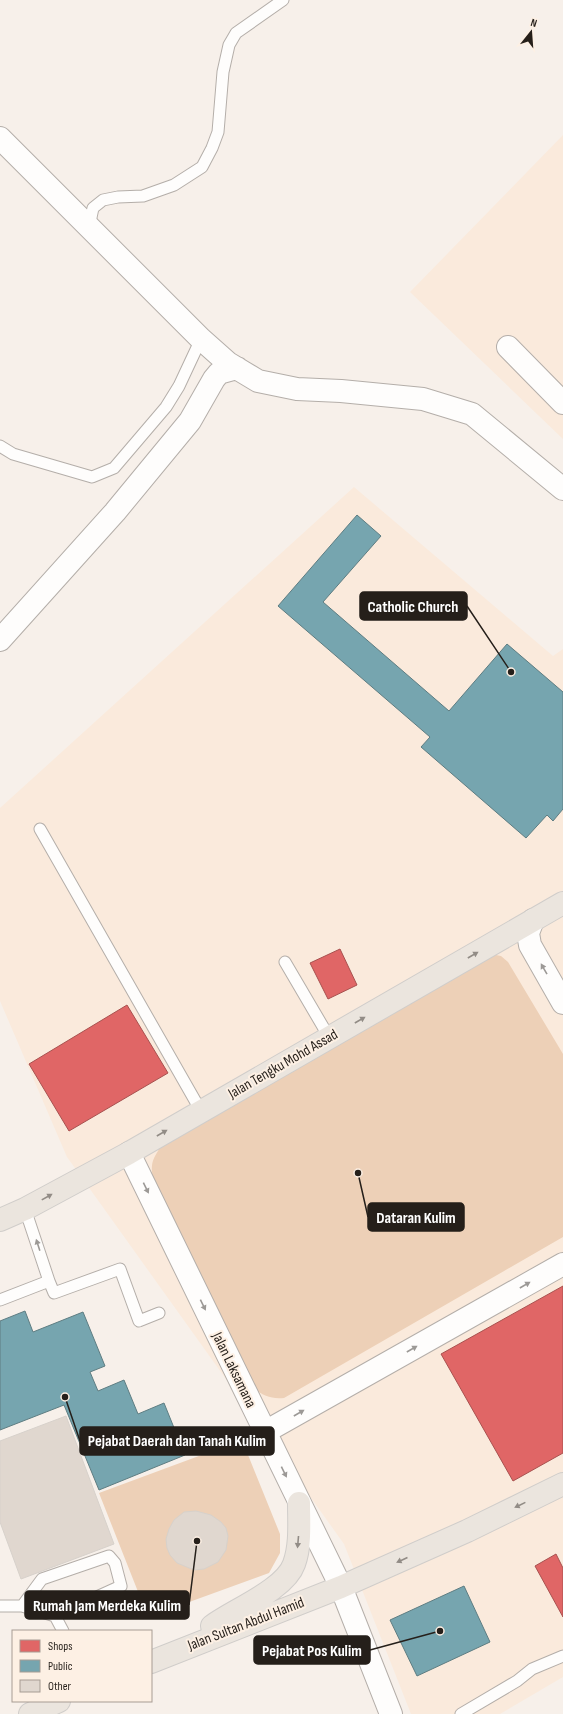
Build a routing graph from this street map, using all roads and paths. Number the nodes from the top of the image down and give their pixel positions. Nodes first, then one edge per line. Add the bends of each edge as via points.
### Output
1 (283, 0) edge
2 (0, 138) edge
3 (89, 227) junction
4 (201, 339) junction
5 (508, 347) dead end
6 (232, 366) junction
7 (563, 403) edge
8 (0, 446) edge
9 (563, 489) edge
10 (0, 640) edge
11 (40, 829) dead end
12 (563, 903) edge
13 (533, 920) junction
14 (285, 962) dead end
15 (563, 1003) edge
16 (329, 1037) junction
17 (201, 1111) junction
18 (129, 1153) junction
19 (25, 1209) junction
20 (0, 1220) edge
21 (563, 1264) edge
22 (50, 1281) junction
23 (0, 1300) edge
24 (160, 1313) dead end
25 (265, 1432) junction
26 (563, 1484) edge
27 (299, 1503) junction
28 (341, 1587) junction
29 (0, 1606) edge
30 (22, 1606) junction
31 (55, 1616) junction
32 (62, 1630) edge
33 (181, 1650) junction
34 (563, 1656) edge
35 (152, 1662) edge
36 (57, 1702) edge
37 (30, 1714) edge
38 (392, 1714) edge
39 (462, 1714) edge

1 - 3 lane via 236,33 229,45 223,72 218,132 202,167 174,185 143,196 103,200 93,208
2 - 3 street
3 - 4 street
4 - 6 street
4 - 8 lane via 166,407 114,468 92,477 13,454
5 - 7 street
6 - 9 street via 258,381 289,388 423,399 472,414
6 - 10 street via 214,379 190,421 115,512
11 - 17 lane
12 - 13 main road, Jalan Tengku Mohd Assad
15 -> 13 street via 530,944 528,933
16 -> 13 main road, Jalan Tengku Mohd Assad
14 - 16 lane
16 - 17 main road, Jalan Tengku Mohd Assad
18 -> 17 main road, Jalan Tengku Mohd Assad
19 -> 18 main road, Jalan Tengku Mohd Assad
18 -> 25 street, Jalan Laksamana
19 - 20 main road, Jalan Tengku Mohd Assad
22 -> 19 lane
25 -> 21 street
22 - 23 lane
22 - 24 lane via 54,1293 120,1269 140,1321
25 -> 27 street, Jalan Laksamana
26 -> 28 main road, Jalan Sultan Abdul Hamid via 467,1531
27 - 28 street, Jalan Laksamana
27 -> 33 main road via 297,1554 294,1566 286,1578 261,1597 220,1620
28 - 33 main road, Jalan Sultan Abdul Hamid
28 - 38 street, Jalan Laksamana
29 - 30 lane
30 - 31 lane
30 - 31 lane via 42,1579 104,1557 109,1556 116,1563 121,1586
31 - 32 lane
33 - 35 main road, Jalan Sultan Abdul Hamid
34 - 39 lane via 532,1669
36 - 37 main road

